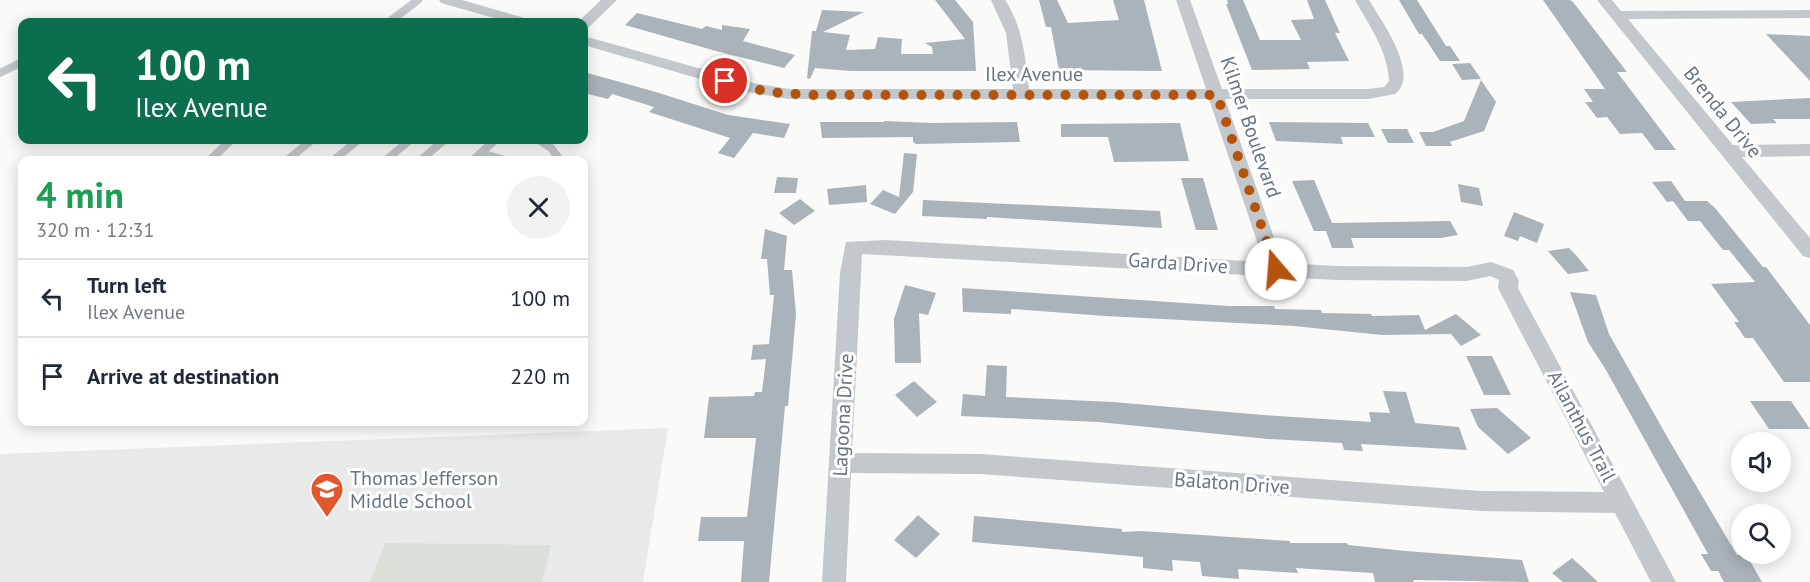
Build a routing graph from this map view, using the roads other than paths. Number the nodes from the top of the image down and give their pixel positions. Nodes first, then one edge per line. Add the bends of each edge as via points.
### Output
1 (418, 0) edge
2 (447, 0) edge
3 (610, 0) edge
4 (998, 0) edge
5 (1183, 0) edge
6 (1362, 0) edge
7 (1604, 0) edge
8 (1810, 14) edge
9 (1617, 15) junction
10 (394, 18) edge
11 (509, 18) edge
12 (588, 20) edge
13 (588, 41) edge
14 (18, 64) edge
15 (0, 73) edge
16 (1022, 95) junction
17 (1217, 95) junction
18 (226, 144) edge
19 (307, 144) edge
20 (353, 144) edge
21 (405, 144) edge
22 (440, 144) edge
23 (491, 144) edge
24 (547, 144) edge
25 (1810, 150) edge
26 (1728, 151) junction
27 (481, 153) junction
28 (213, 156) edge
29 (292, 156) edge
30 (339, 156) edge
31 (391, 156) edge
32 (426, 156) edge
33 (478, 156) edge
34 (491, 156) edge
35 (559, 156) edge
36 (854, 247) joint
37 (1810, 251) edge
38 (1276, 269) junction
39 (1501, 272) joint
40 (841, 463) junction
41 (1623, 503) junction
42 (834, 582) edge
43 (1665, 582) edge

1 - 10 lane
2 - 11 street
3 - 12 street
4 - 16 street via 1015,41
5 - 17 street, Kilmer Boulevard
6 - 17 street, Ilex Avenue via 1398,72 1399,79 1392,89 1353,94
7 - 9 street, Brenda Drive
8 - 9 street
9 - 26 street, Brenda Drive
13 - 16 street, Ilex Avenue via 779,93
14 - 15 lane
16 - 17 street, Ilex Avenue
17 - 38 street, Kilmer Boulevard
18 - 28 lane
19 - 29 lane
20 - 30 lane
21 - 31 lane
22 - 32 lane
23 - 27 lane
24 - 35 lane
25 - 26 street
26 - 37 street, Brenda Drive
27 - 33 lane
27 - 34 lane
36 - 38 street, Garda Drive
36 - 40 street, Lagoona Drive
38 - 39 street, Garda Drive via 1389,275 1467,274 1491,269
39 - 41 street, Ailanthus Trail via 1506,275 1508,288
40 - 41 street, Balaton Drive via 980,464 1480,501
40 - 42 street, Lagoona Drive
41 - 43 street, Ailanthus Trail

